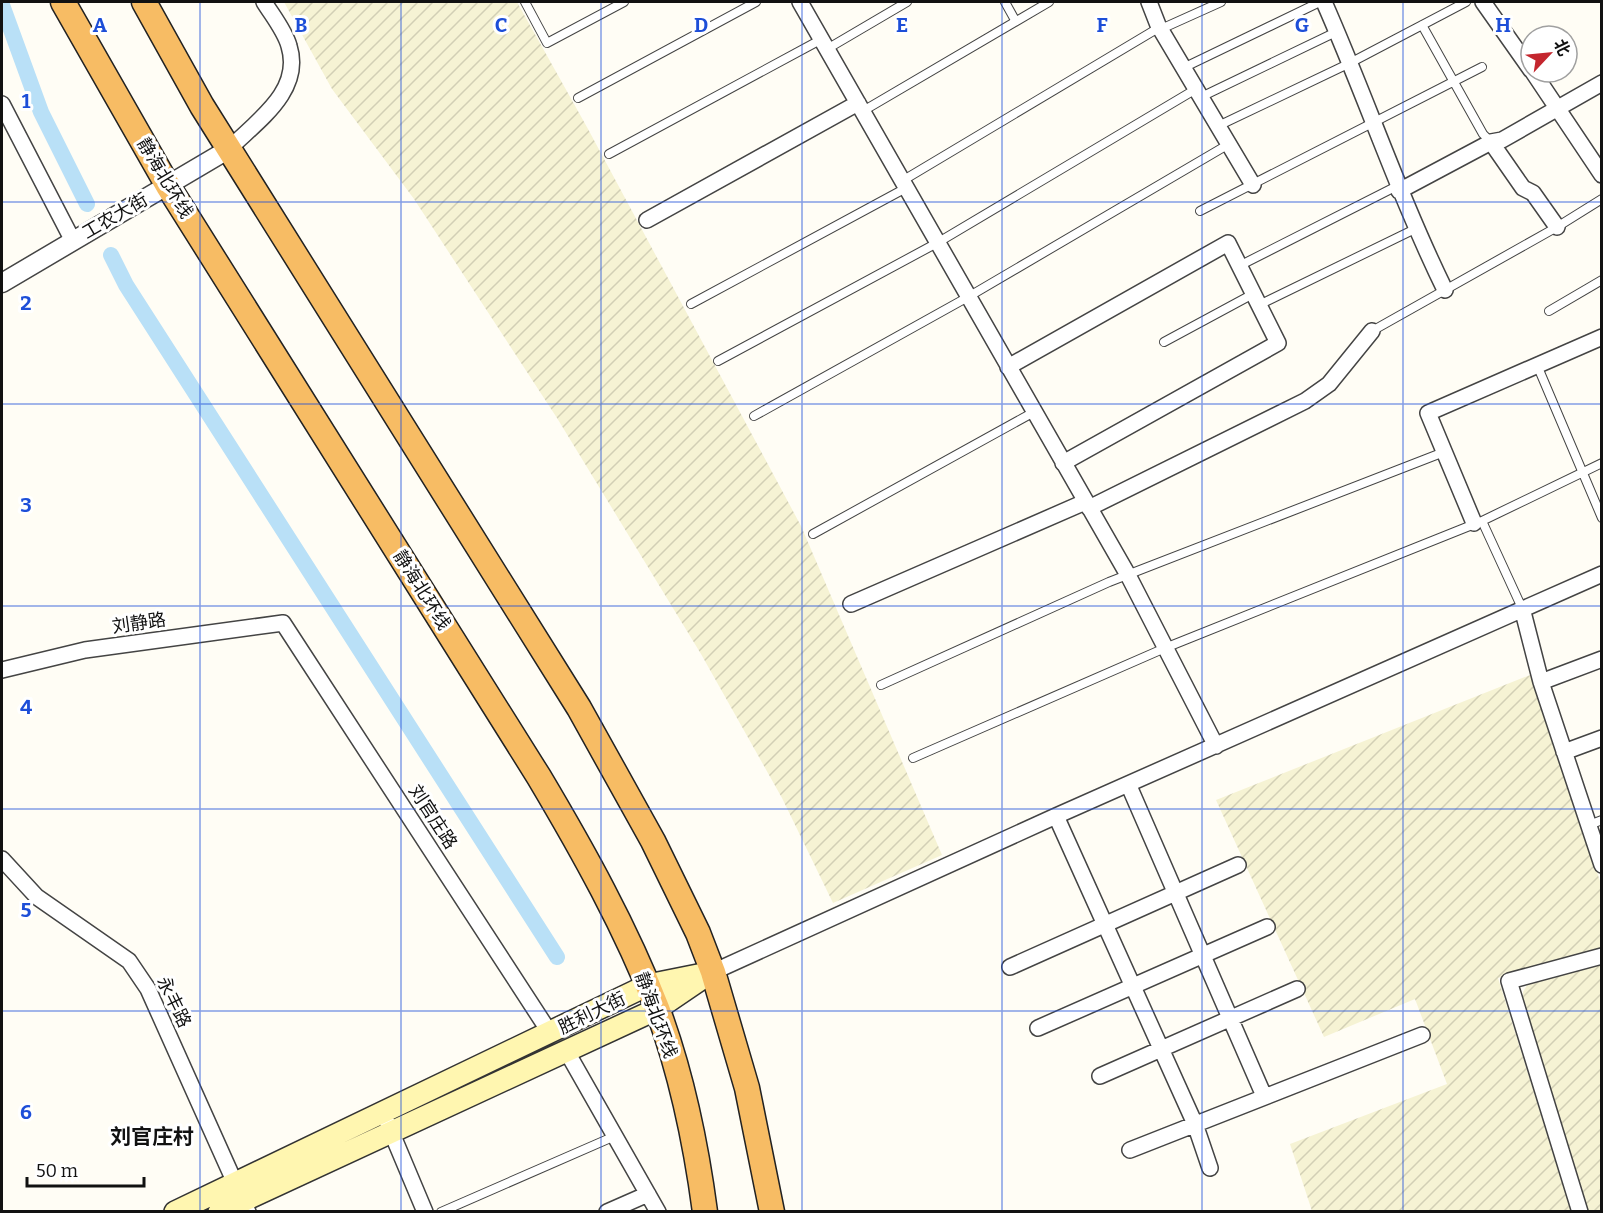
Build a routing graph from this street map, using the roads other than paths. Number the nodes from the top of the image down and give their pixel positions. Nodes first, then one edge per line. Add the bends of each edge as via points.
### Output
1 (63, 2) edge
2 (144, 2) edge
3 (264, 2) edge
4 (525, 2) edge
5 (624, 2) edge
6 (756, 2) edge
7 (800, 2) edge
8 (907, 2) edge
9 (1005, 2) edge
10 (1049, 2) edge
11 (1149, 2) edge
12 (1221, 2) edge
13 (1322, 2) edge
14 (1466, 2) edge
15 (1483, 2) edge
16 (1015, 20) junction
17 (1422, 25) junction
18 (1160, 28) junction
19 (1336, 32) junction
20 (825, 44) junction
21 (1519, 53) edge
22 (1348, 64) junction
23 (1482, 67) dead end
24 (1183, 68) junction
25 (1454, 83) junction
26 (1602, 83) edge
27 (1541, 84) edge
28 (1198, 93) junction
29 (578, 98) dead end
30 (2, 104) edge
31 (860, 107) junction
32 (1558, 108) junction
33 (1374, 123) junction
34 (1218, 126) junction
35 (1491, 142) junction
36 (1229, 144) junction
37 (229, 149) junction
38 (609, 154) dead end
39 (1596, 155) edge
40 (1602, 175) edge
41 (904, 184) junction
42 (1253, 185) junction
43 (168, 186) junction
44 (1398, 188) junction
45 (1602, 199) edge
46 (1200, 211) dead end
47 (647, 220) dead end
48 (1557, 227) junction
49 (1415, 229) junction
50 (73, 241) junction
51 (938, 243) junction
52 (1239, 266) junction
53 (1602, 280) edge
54 (2, 283) edge
55 (1445, 290) junction
56 (968, 297) junction
57 (1256, 299) junction
58 (691, 304) dead end
59 (1549, 311) dead end
60 (1372, 331) joint
61 (1602, 337) edge
62 (1164, 342) dead end
63 (718, 361) dead end
64 (1537, 365) junction
65 (1008, 367) junction
66 (1034, 412) junction
67 (754, 416) dead end
68 (1444, 452) junction
69 (1063, 463) junction
70 (1602, 463) edge
71 (1582, 472) junction
72 (1087, 505) junction
73 (1602, 518) edge
74 (1478, 522) junction
75 (813, 534) dead end
76 (1602, 574) edge
77 (1128, 575) junction
78 (851, 604) dead end
79 (1522, 608) junction
80 (283, 623) joint
81 (1165, 648) junction
82 (1602, 659) edge
83 (2, 670) edge
84 (1541, 682) junction
85 (881, 685) dead end
86 (1602, 738) edge
87 (1216, 746) junction
88 (1564, 752) junction
89 (913, 758) dead end
90 (1129, 786) junction
91 (1056, 816) junction
92 (1595, 822) edge
93 (2, 859) edge
94 (1238, 865) dead end
95 (1602, 865) edge
96 (1175, 893) junction
97 (1105, 925) junction
98 (1267, 927) dead end
99 (1203, 955) junction
100 (1602, 956) edge
101 (1010, 967) dead end
102 (713, 972) junction
103 (648, 986) junction
104 (1132, 986) junction
105 (1297, 989) dead end
106 (657, 1009) junction
107 (1230, 1018) junction
108 (1038, 1028) dead end
109 (550, 1033) junction
110 (1422, 1035) dead end
111 (1160, 1050) junction
112 (567, 1052) junction
113 (1100, 1076) dead end
114 (1264, 1096) junction
115 (383, 1113) junction
116 (1195, 1124) junction
117 (392, 1134) junction
118 (615, 1136) junction
119 (1130, 1150) dead end
120 (1210, 1168) dead end
121 (648, 1194) junction
122 (242, 1199) edge
123 (175, 1212) edge
124 (219, 1212) edge
125 (425, 1212) edge
126 (441, 1212) edge
127 (607, 1212) edge
128 (658, 1212) edge
129 (705, 1212) edge
130 (772, 1212) edge
131 (1580, 1212) edge

1 - 43 highway, 静海北环线
2 - 37 highway
3 - 37 street via 289,46 293,73 284,93
4 - 5 lane via 547,43
6 - 29 lane
7 - 20 street
8 - 20 lane
9 - 16 lane
10 - 16 lane
11 - 18 street
12 - 18 lane
13 - 19 street
13 - 24 lane
14 - 17 lane
15 - 21 street
16 - 31 lane
17 - 22 lane
17 - 25 lane
18 - 24 street
18 - 41 lane
19 - 22 street
19 - 28 lane
20 - 31 street
20 - 38 lane
22 - 33 street
22 - 34 lane
23 - 25 lane
24 - 28 street
25 - 33 lane
25 - 35 lane
26 - 32 street
27 - 32 street
28 - 34 street
28 - 51 lane
30 - 50 street
31 - 41 street
31 - 47 street
32 - 35 street via 1502,140
32 - 39 street
33 - 42 lane
33 - 44 street
34 - 36 street
35 - 44 street
35 - 48 street
36 - 42 street
36 - 56 lane
37 - 43 street, 工农大街
37 - 102 highway via 579,708 653,841
39 - 40 street
41 - 51 street
41 - 58 lane
42 - 46 lane
43 - 50 street, 工农大街
43 - 103 highway, 静海北环线 via 540,777 580,847
44 - 49 street
44 - 52 lane
45 - 48 lane
48 - 55 lane
49 - 55 street
49 - 57 lane
50 - 54 street, 工农大街
51 - 56 street
51 - 63 lane
52 - 57 street
52 - 65 street via 1228,243
53 - 59 lane
55 - 60 lane
56 - 65 street
56 - 67 lane
57 - 62 lane
57 - 69 street via 1278,343
60 - 72 street via 1329,384 1305,401
61 - 64 street
64 - 68 street via 1428,413
64 - 71 lane
65 - 66 street
66 - 69 street
66 - 75 lane
68 - 74 street
68 - 77 lane
69 - 72 street
70 - 71 lane
71 - 73 lane
71 - 74 lane
72 - 77 street
72 - 78 street
74 - 79 lane
74 - 81 lane
76 - 79 street
77 - 81 street
77 - 85 lane
79 - 84 street
79 - 87 street
80 - 83 street, 刘静路 via 85,650
80 - 109 street, 刘官庄路
81 - 87 street
81 - 89 lane
82 - 84 street
84 - 88 street
86 - 88 street
87 - 90 street
88 - 92 street
90 - 91 street
90 - 96 street
91 - 97 street
91 - 102 street
92 - 95 street
93 - 122 street, 永丰路 via 37,897 129,961 147,989
94 - 96 street
96 - 97 street
96 - 99 street
97 - 101 street
97 - 104 street
98 - 99 street
99 - 104 street
99 - 107 street
100 - 131 street via 1509,981
102 - 103 main road, 胜利大街
102 - 106 main road, 胜利大街
102 - 130 highway via 747,1088
103 - 106 highway, 静海北环线
103 - 109 main road, 胜利大街
104 - 108 street
104 - 111 street
105 - 107 street
106 - 112 main road, 胜利大街
106 - 129 highway, 静海北环线 via 685,1107
107 - 111 street
107 - 114 street
109 - 115 main road, 胜利大街
110 - 114 street
111 - 113 street
111 - 116 street
112 - 117 main road, 胜利大街
112 - 118 street
114 - 116 street
115 - 117 street
115 - 122 main road, 胜利大街
116 - 119 street
116 - 120 street
117 - 122 main road, 胜利大街
117 - 125 street
118 - 121 street
118 - 126 lane
121 - 127 street
121 - 128 street
122 - 123 main road, 胜利大街
122 - 124 main road, 胜利大街

